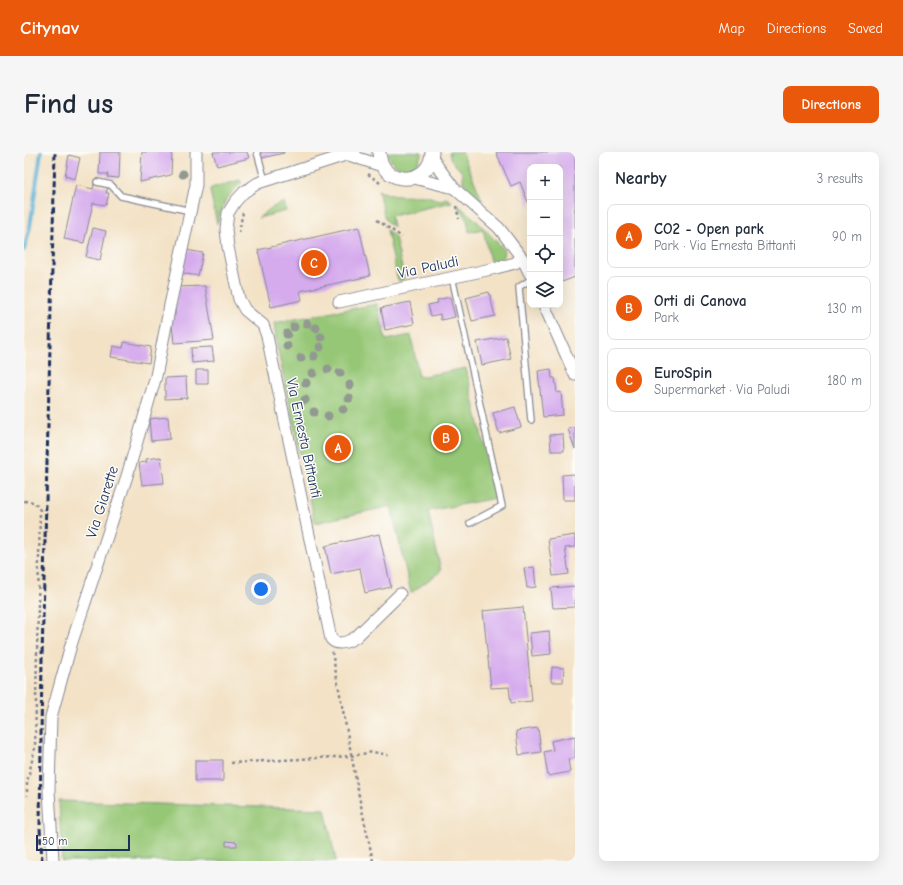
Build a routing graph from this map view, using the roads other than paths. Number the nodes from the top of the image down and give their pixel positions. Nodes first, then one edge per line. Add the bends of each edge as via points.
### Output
1 (196, 152) edge
2 (257, 152) edge
3 (379, 152) edge
4 (352, 153) edge
5 (432, 154) edge
6 (382, 166) junction
7 (414, 178) junction
8 (265, 181) junction
9 (97, 182) dead end
10 (454, 188) junction
11 (190, 211) junction
12 (522, 258) junction
13 (529, 272) edge
14 (452, 277) junction
15 (527, 282) edge
16 (339, 302) dead end
17 (545, 308) edge
18 (575, 375) edge
19 (531, 420) dead end
20 (470, 523) dead end
21 (400, 594) dead end
22 (53, 861) edge

1 - 11 street, Via Giarette via 196,185
2 - 8 lane
3 - 6 street
4 - 6 street, Via Ernesta Bittanti
4 - 8 street, Via Ernesta Bittanti
5 - 7 street via 426,170
5 - 10 street via 438,167
6 - 7 street via 396,177
7 - 10 street
8 - 21 street, Via Ernesta Bittanti via 244,192 228,213 228,247 239,299 249,314 263,324 267,336 331,639 344,643 356,637
9 - 11 lane via 111,185 121,196
10 - 12 street via 499,228
11 - 22 street, Via Giarette via 156,376 127,476 71,645 51,717 49,790
12 - 13 street
12 - 14 street, Via Paludi via 515,263
14 - 16 street, Via Paludi
14 - 20 lane via 502,506
15 - 19 lane via 519,287
17 - 18 street

